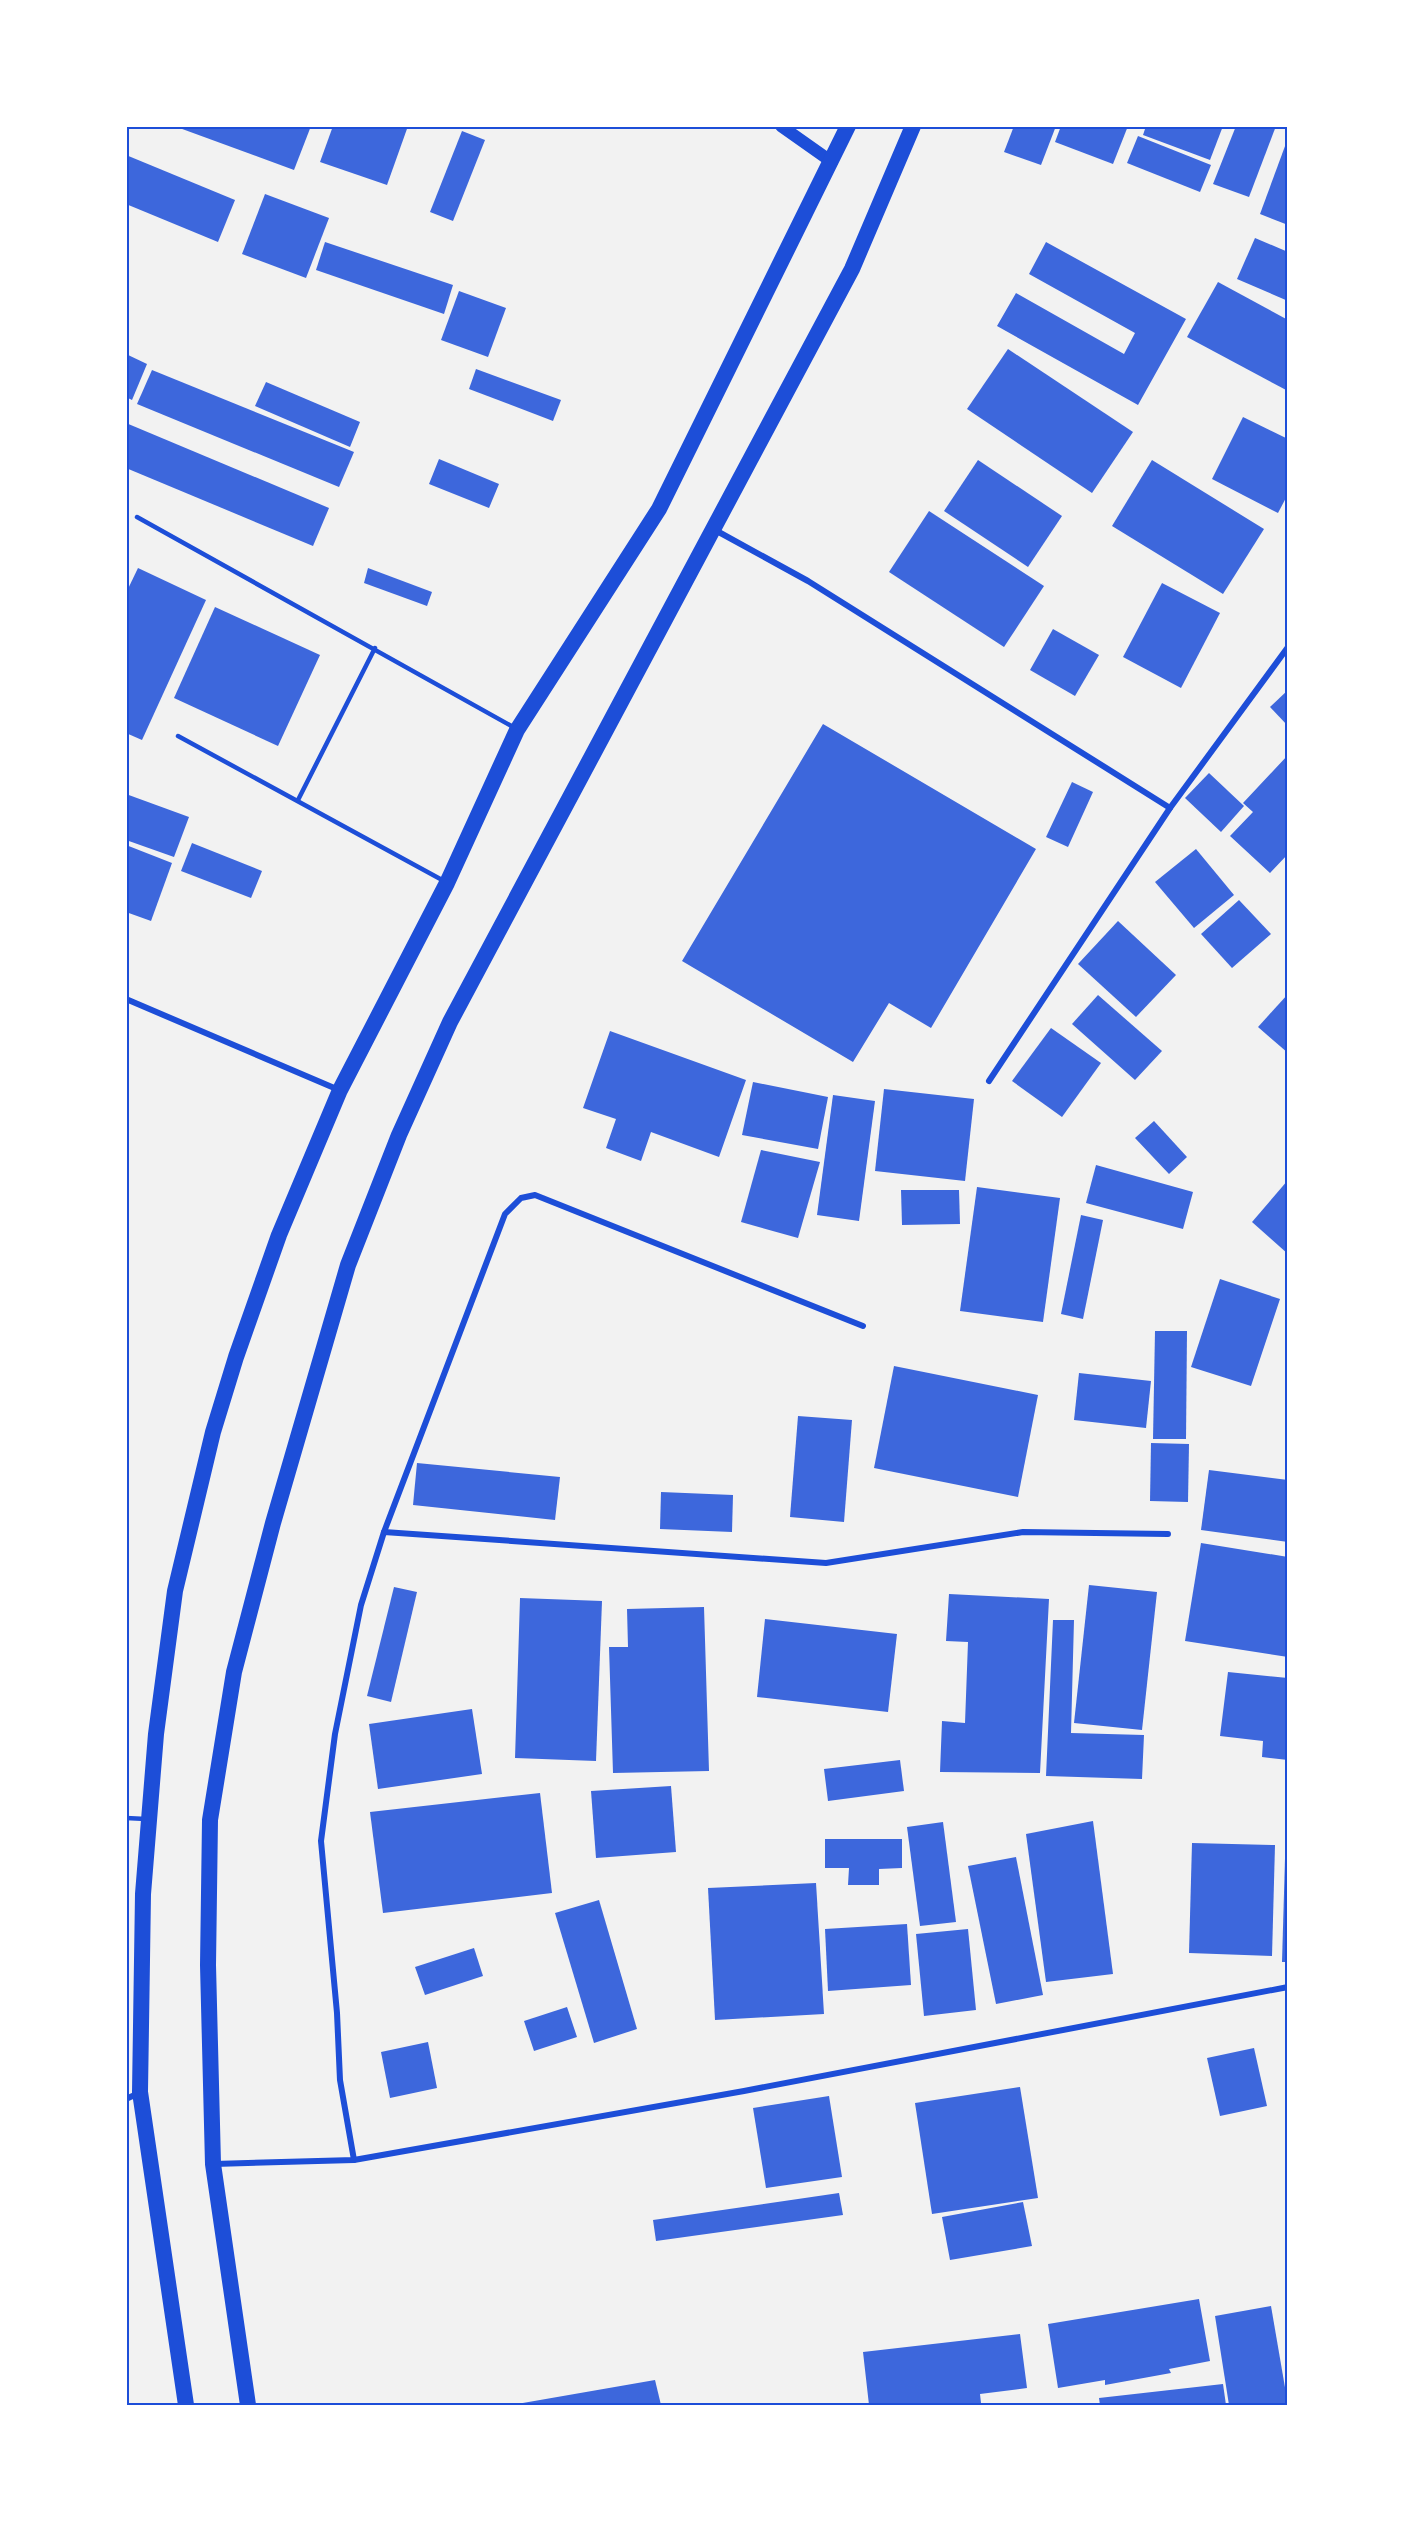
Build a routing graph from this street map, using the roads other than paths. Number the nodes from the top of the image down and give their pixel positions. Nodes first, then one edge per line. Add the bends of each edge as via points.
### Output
1 (781, 126) edge
2 (848, 126) edge
3 (913, 126) edge
4 (832, 162) junction
5 (137, 518) dead end
6 (715, 530) junction
7 (1288, 647) edge
8 (375, 648) junction
9 (517, 729) junction
10 (178, 736) dead end
11 (298, 800) junction
12 (1170, 808) junction
13 (447, 883) junction
14 (126, 999) edge
15 (989, 1081) dead end
16 (340, 1090) junction
17 (863, 1326) dead end
18 (384, 1532) junction
19 (1168, 1533) dead end
20 (126, 1818) edge
21 (149, 1819) junction
22 (1288, 1987) edge
23 (133, 2096) edge
24 (354, 2160) junction
25 (213, 2164) junction
26 (186, 2405) edge
27 (248, 2405) edge

1 - 4 main road
2 - 4 highway
3 - 6 highway via 852,269
4 - 9 highway via 659,509
5 - 8 lane
6 - 12 street via 808,582
6 - 25 highway via 450,1022 399,1135 348,1265 234,1672 210,1820 208,1965
7 - 12 street
8 - 9 lane
8 - 11 lane
9 - 13 highway
10 - 11 lane
11 - 13 lane
12 - 15 street
13 - 16 highway
14 - 16 street
16 - 21 highway via 279,1235 213,1432 175,1591
17 - 18 street via 535,1195 521,1198 506,1214
18 - 19 street via 826,1563 1023,1532
18 - 24 street via 356,1628 335,1734 321,1840 338,2013 340,2080
20 - 21 lane
21 - 23 highway
22 - 24 street via 756,2089
23 - 26 highway
24 - 25 street
25 - 27 highway

